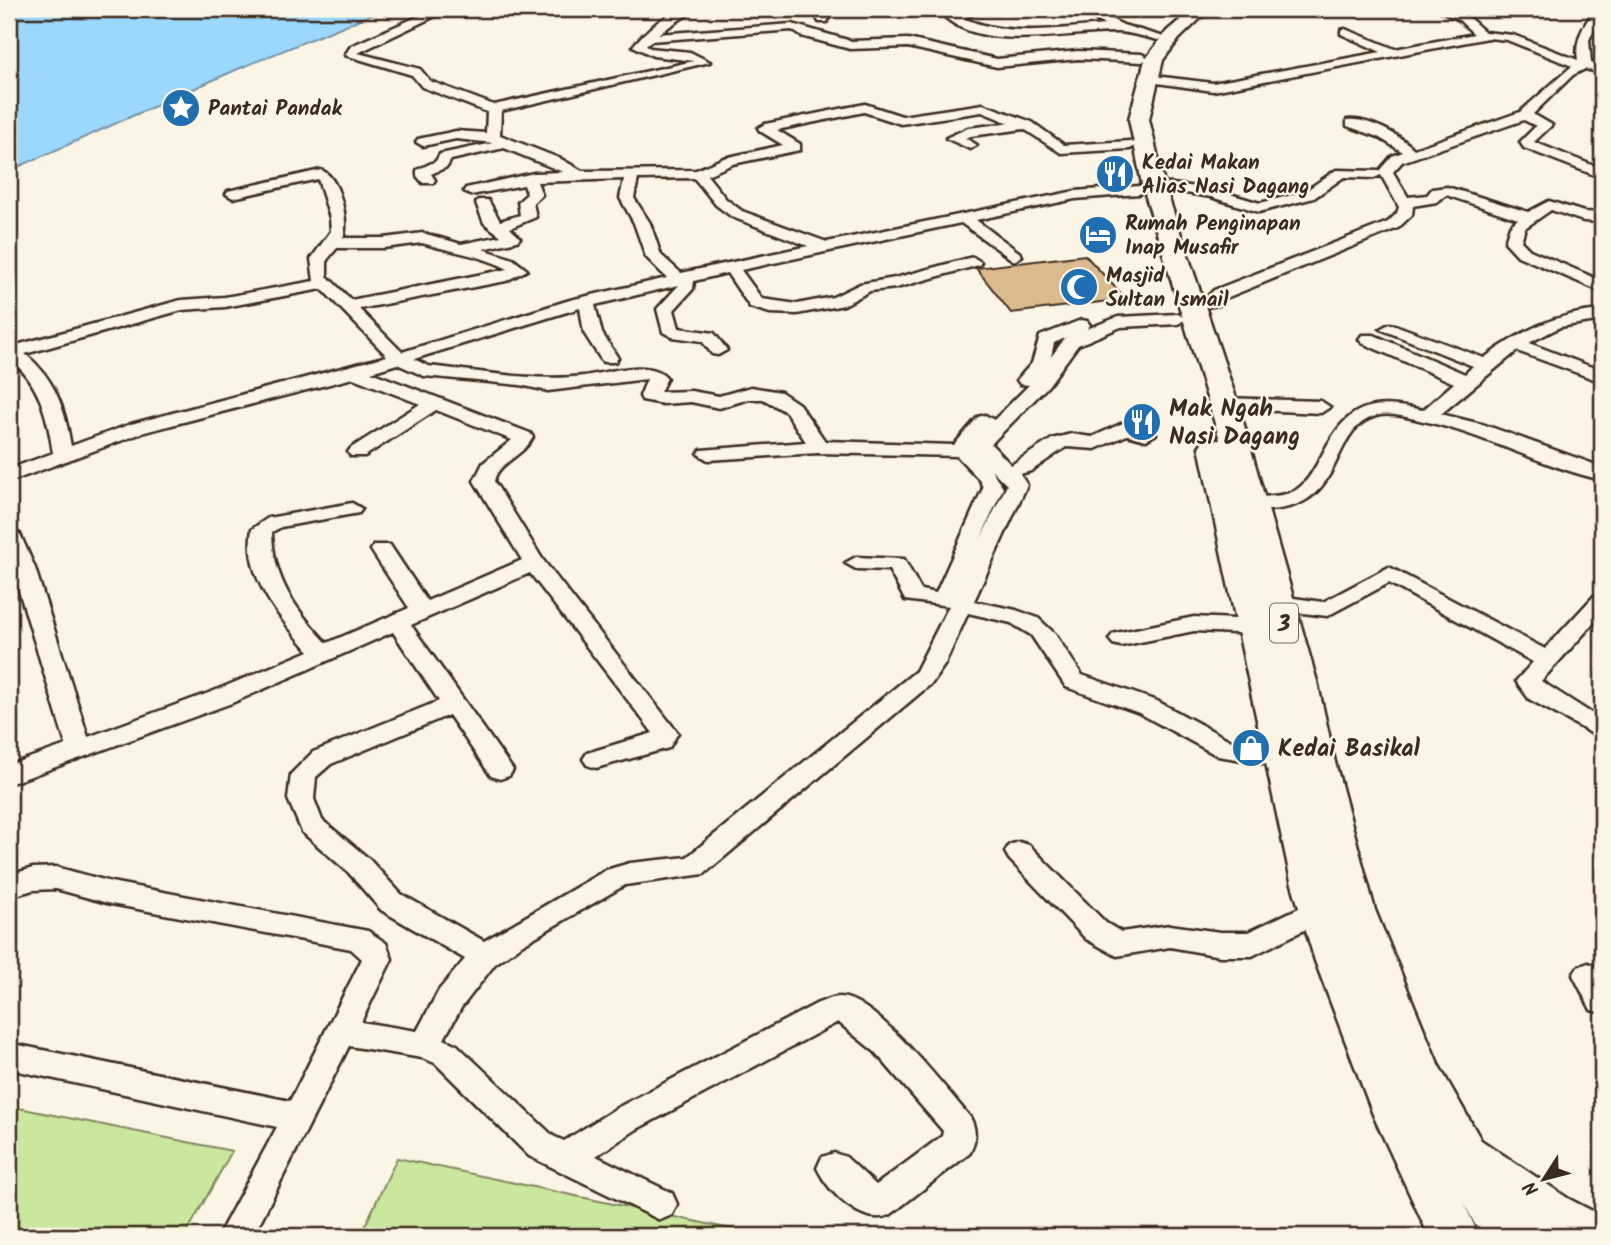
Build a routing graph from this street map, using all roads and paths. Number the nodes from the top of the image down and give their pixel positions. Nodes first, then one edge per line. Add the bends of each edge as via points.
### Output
1 (444, 9) edge
2 (690, 9) edge
3 (817, 9) edge
4 (982, 9) edge
5 (1083, 9) edge
6 (1189, 9) edge
7 (1202, 9) edge
8 (1443, 9) edge
9 (1602, 15) edge
10 (823, 20) dead end
11 (659, 26) junction
12 (1119, 28) junction
13 (1345, 32) dead end
14 (1481, 35) junction
15 (680, 36) junction
16 (647, 38) junction
17 (1387, 53) junction
18 (1150, 58) junction
19 (1578, 64) junction
20 (1602, 69) edge
21 (493, 109) junction
22 (1525, 116) junction
23 (1352, 123) dead end
24 (1027, 125) junction
25 (499, 141) junction
26 (423, 142) dead end
27 (970, 145) dead end
28 (1130, 145) junction
29 (1408, 149) junction
30 (698, 174) junction
31 (1374, 174) junction
32 (1602, 174) edge
33 (578, 175) junction
34 (632, 176) junction
35 (534, 177) junction
36 (429, 180) dead end
37 (1146, 187) junction
38 (471, 191) dead end
39 (233, 194) dead end
40 (1405, 202) junction
41 (483, 203) dead end
42 (1602, 217) edge
43 (964, 218) junction
44 (1530, 218) junction
45 (500, 226) junction
46 (334, 243) junction
47 (471, 247) junction
48 (825, 247) junction
49 (1014, 256) dead end
50 (973, 262) dead end
51 (731, 267) junction
52 (676, 280) junction
53 (324, 284) junction
54 (1602, 287) edge
55 (585, 302) junction
56 (347, 306) junction
57 (1183, 307) junction
58 (1602, 315) edge
59 (1389, 329) dead end
60 (1368, 339) dead end
61 (1518, 345) junction
62 (718, 350) dead end
63 (398, 358) junction
64 (609, 358) dead end
65 (1486, 365) junction
66 (354, 372) junction
67 (1602, 377) edge
68 (1466, 381) junction
69 (655, 398) joint
70 (435, 402) junction
71 (1224, 404) junction
72 (1321, 407) dead end
73 (1427, 416) junction
74 (1146, 434) dead end
75 (818, 447) junction
76 (358, 452) dead end
77 (974, 452) junction
78 (708, 454) dead end
79 (63, 455) junction
80 (1007, 472) junction
81 (1602, 474) edge
82 (9, 475) edge
83 (1251, 504) junction
84 (352, 509) dead end
85 (9, 534) edge
86 (382, 550) dead end
87 (534, 563) junction
88 (856, 563) dead end
89 (1266, 592) junction
90 (1602, 601) edge
91 (960, 605) junction
92 (423, 612) junction
93 (398, 623) junction
94 (1255, 627) junction
95 (1121, 639) dead end
96 (324, 654) junction
97 (1548, 660) junction
98 (454, 704) junction
99 (1602, 731) edge
100 (80, 751) junction
101 (1285, 758) junction
102 (596, 760) dead end
103 (500, 770) dead end
104 (9, 775) edge
105 (1019, 852) dead end
106 (9, 886) edge
107 (1320, 909) junction
108 (485, 956) junction
109 (1588, 975) dead end
110 (1602, 1001) edge
111 (348, 1033) junction
112 (410, 1042) junction
113 (9, 1056) edge
114 (296, 1117) junction
115 (1460, 1150) junction
116 (566, 1158) junction
117 (834, 1168) dead end
118 (660, 1204) dead end
119 (1455, 1233) edge
120 (235, 1236) edge
121 (1508, 1236) edge
122 (1591, 1236) edge

1 - 21 street via 355,49 351,55 416,72 422,82
2 - 11 street
3 - 10 street
4 - 12 street via 952,18 1005,34
5 - 12 street
6 - 18 highway
7 - 18 highway, 3 via 1154,60
8 - 14 street via 1463,18
9 - 19 street via 1594,18 1583,39
11 - 15 street
11 - 16 street
12 - 18 street
13 - 17 street
14 - 17 street
14 - 19 street via 1509,37
15 - 16 street
15 - 18 street via 792,27 850,45 908,43 997,63 1086,55
16 - 21 street via 639,46 642,50 704,62
17 - 18 street via 1213,87
18 - 28 highway, 3 via 1134,75 1127,121
18 - 37 highway, 3 via 1139,119
19 - 20 street
19 - 22 street
19 - 29 street via 1517,112
21 - 25 street
22 - 32 street via 1545,125 1529,145
22 - 40 street via 1397,159 1386,172
23 - 29 street
24 - 27 street via 953,138
24 - 28 street via 1061,149
24 - 30 street via 984,108 901,120 865,108 769,126 766,131 795,147 729,161
25 - 26 street via 456,135
25 - 33 street via 551,157
25 - 36 street via 444,157 440,166 422,173
28 - 37 highway, 3
29 - 31 street via 1387,156 1373,168
30 - 34 street
30 - 48 street via 737,214
31 - 37 street via 1340,173 1309,195 1259,208 1213,193
31 - 57 street via 1393,206 1378,221 1205,291
33 - 34 street
33 - 35 street
34 - 52 street via 627,198 642,223 651,252
35 - 38 street
35 - 45 street via 530,187 535,195 525,202 528,217
37 - 43 street via 1090,192
37 - 57 highway, 3
39 - 46 street via 321,174 329,183 341,226
40 - 44 street via 1432,199 1437,192 1447,191
40 - 57 street via 1404,215 1393,225 1262,276 1213,301
41 - 45 street via 489,220
42 - 44 street via 1549,205
43 - 48 street
43 - 49 street
44 - 54 street via 1514,232 1513,246
45 - 47 street via 513,237
46 - 47 street via 423,238 452,249
46 - 53 street via 318,264
47 - 56 street via 481,256 519,270
48 - 51 street
50 - 51 street via 866,287 833,302 788,310 756,303
51 - 52 street
52 - 55 street
52 - 62 street via 687,286 665,309 672,332 708,337
53 - 56 street
53 - 79 street via 169,308 19,350 15,354 37,372 56,407
55 - 63 street
55 - 64 street via 593,333
56 - 63 street
57 - 71 highway, 3
57 - 77 street via 1118,322 1072,341 1042,382
57 - 89 highway, 3 via 1198,382
58 - 61 street via 1570,316
59 - 65 street
60 - 68 street
61 - 65 street
61 - 67 street
63 - 66 street
63 - 69 street via 433,374 548,386 650,373 658,378
65 - 68 street
66 - 70 street
66 - 79 street via 138,428
68 - 73 street
69 - 75 street via 719,402 747,394 771,395 796,410
70 - 76 street
70 - 87 street via 523,438 520,446 487,470 484,481
71 - 72 street
71 - 83 highway, 3
73 - 81 street via 1478,429
73 - 83 street via 1386,410 1359,416 1306,494 1284,503
74 - 80 street via 1125,428 1095,443 1065,441 1024,467
75 - 77 street
75 - 78 street
77 - 80 street
77 - 88 street via 993,488 943,601 913,595 896,564
79 - 82 street
80 - 91 street via 1017,485
83 - 89 highway, 3
84 - 96 street via 275,522 261,534 266,574 288,614
85 - 100 street via 24,568
86 - 92 street
87 - 92 street
87 - 102 street via 666,733 660,742
89 - 94 highway, 3
89 - 97 street via 1327,609 1389,574
89 - 115 highway, 3 via 1354,910 1419,1074
90 - 97 street
91 - 101 street via 1023,619 1036,627 1074,681 1148,707 1227,750
91 - 108 street via 924,677 694,867 630,873 609,880
92 - 93 street
93 - 96 street
93 - 98 street
94 - 95 street via 1194,624
94 - 101 highway, 3
96 - 100 street
97 - 99 street via 1531,675 1530,686
98 - 103 street
98 - 108 street via 322,758 304,774 300,799 311,825 358,865 391,902
100 - 104 street
101 - 107 highway, 3
105 - 107 street via 1096,932 1116,944 1170,936 1252,944
106 - 111 street via 56,878 370,944 377,959
107 - 119 highway, 3 via 1396,1117
108 - 112 street
109 - 110 street
111 - 112 street
111 - 114 street
112 - 116 street via 446,1054 541,1146
113 - 114 street
114 - 120 street
115 - 121 highway, 3
115 - 122 highway via 1532,1204
116 - 117 street via 626,1119 840,1009 860,1020 910,1069 959,1126 961,1136 958,1143 878,1203 870,1202
116 - 118 street

